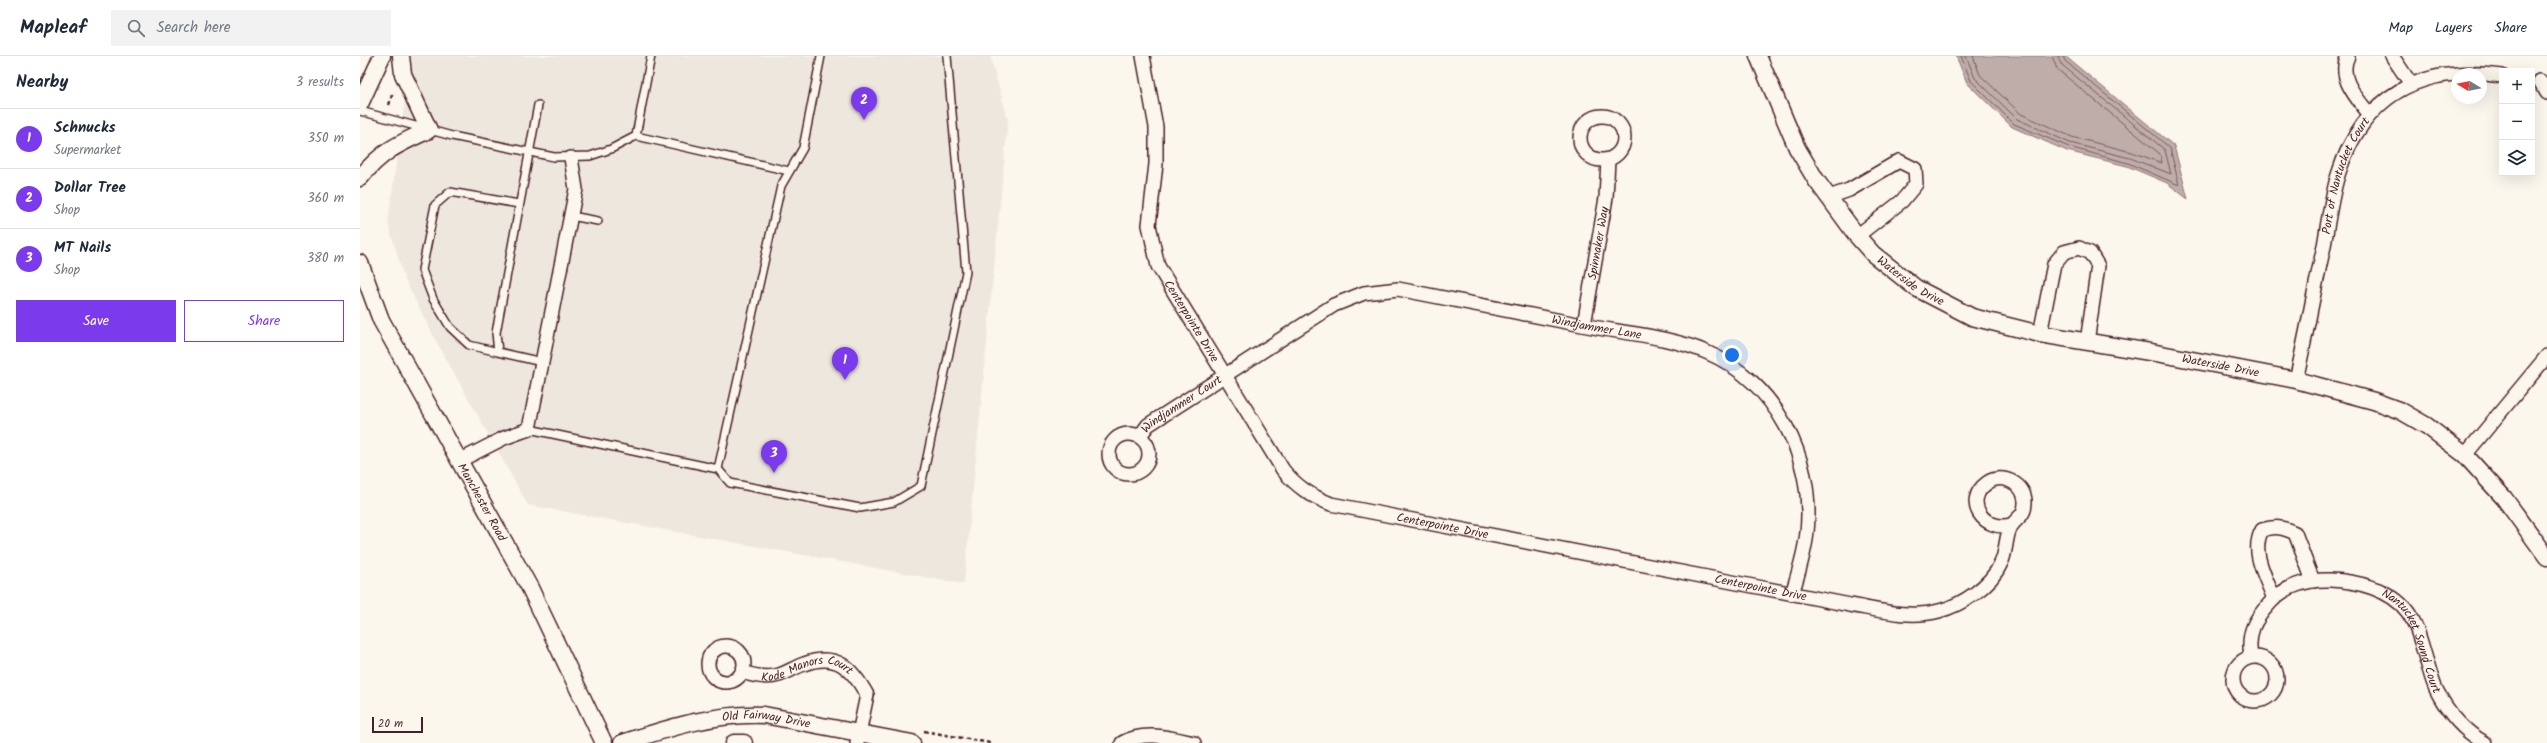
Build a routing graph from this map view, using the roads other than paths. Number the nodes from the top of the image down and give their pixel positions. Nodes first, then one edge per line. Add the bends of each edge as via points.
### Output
1 (382, 56) edge
2 (401, 56) edge
3 (651, 56) edge
4 (821, 56) edge
5 (947, 56) edge
6 (1143, 56) edge
7 (1758, 56) edge
8 (2348, 56) edge
9 (2392, 56) edge
10 (2499, 76) edge
11 (2540, 78) edge
12 (2411, 84) junction
13 (2547, 93) edge
14 (360, 104) edge
15 (538, 105) dead end
16 (360, 111) edge
17 (2370, 115) junction
18 (429, 130) junction
19 (636, 136) junction
20 (529, 151) junction
21 (571, 158) junction
22 (1608, 160) dead end
23 (789, 171) junction
24 (360, 178) edge
25 (1829, 198) junction
26 (519, 204) junction
27 (571, 216) junction
28 (598, 221) dead end
29 (1857, 236) junction
30 (360, 263) edge
31 (1584, 325) junction
32 (2040, 334) junction
33 (2087, 342) junction
34 (498, 352) junction
35 (2547, 356) edge
36 (542, 362) junction
37 (1226, 374) junction
38 (2296, 380) junction
39 (528, 429) junction
40 (1140, 436) dead end
41 (2465, 455) junction
42 (460, 460) junction
43 (718, 469) junction
44 (2011, 525) dead end
45 (2547, 557) edge
46 (2313, 581) junction
47 (1792, 594) junction
48 (2274, 598) junction
49 (2251, 657) dead end
50 (742, 672) dead end
51 (858, 738) edge
52 (604, 743) edge
53 (622, 743) edge
54 (734, 743) edge
55 (744, 743) edge
56 (912, 743) edge
57 (1122, 743) edge
58 (1194, 743) edge
59 (2486, 743) edge

1 - 14 street
2 - 18 street via 403,74
3 - 19 lane
4 - 23 lane via 803,148
5 - 43 lane via 966,272 921,486 894,502 860,508 730,483
6 - 37 street, Centerpointe Drive via 1154,106 1158,146 1149,225 1153,248 1158,266
7 - 25 street, Waterside Drive via 1797,148
8 - 17 street via 2344,72 2346,82
9 - 12 street
10 - 12 street, Port of Nantucket Court via 2442,74
11 - 13 street
12 - 17 street, Port of Nantucket Court via 2390,96
15 - 20 lane
16 - 18 lane
17 - 38 street, Port of Nantucket Court via 2358,130 2338,176
18 - 20 lane
18 - 24 street via 397,144 376,159
19 - 21 lane via 611,149 590,156
19 - 23 lane
20 - 21 lane
20 - 26 lane
21 - 27 street via 576,190
22 - 31 street, Spinnaker Way via 1606,198
23 - 43 lane via 781,186
25 - 29 street, Waterside Drive
25 - 29 street via 1849,190 1899,161 1915,169 1916,184 1902,201
26 - 34 lane via 496,333
26 - 34 lane via 450,192 435,205 422,270 433,299 450,327 469,345
27 - 28 lane
27 - 36 street
29 - 32 street, Waterside Drive via 1873,254 1916,288 1972,317
30 - 42 street, Manchester Road via 381,320
31 - 37 street, Windjammer Lane via 1398,289 1364,293 1334,304
31 - 47 street, Windjammer Lane via 1678,343 1705,351 1726,361 1748,377 1768,397 1789,431 1799,457 1804,482 1807,532
32 - 33 street, Waterside Drive
32 - 33 street via 2054,264 2064,252 2079,248 2090,253 2098,266
33 - 38 street, Waterside Drive
34 - 36 lane
35 - 41 street
36 - 39 street
37 - 40 street, Windjammer Court via 1148,425
37 - 47 street, Centerpointe Drive via 1283,470 1295,484 1311,496 1331,504
38 - 41 street, Waterside Drive via 2401,411 2427,426
39 - 42 street
39 - 43 lane
41 - 45 street, Waterside Drive via 2504,498
42 - 52 street, Manchester Road via 534,595
44 - 47 street, Centerpointe Drive via 2002,563 1988,582 1957,604 1939,611 1898,614
46 - 48 street, Nantucket Sound Court via 2301,583
46 - 48 street via 2295,533 2285,528 2274,527 2262,530 2256,540 2257,552
46 - 59 street, Nantucket Sound Court via 2342,580 2362,584 2397,601 2407,611 2415,626 2437,692 2458,722
48 - 49 street, Nantucket Sound Court via 2259,615 2252,630 2248,642
50 - 51 street, Kode Manors Court via 757,677 778,676 805,664 824,660 843,665 858,680 867,695
51 - 53 street, Old Fairway Drive via 764,715 744,714 694,721
51 - 56 street, Old Fairway Drive
54 - 55 street, Old Fairway Drive
57 - 58 street via 1136,737 1150,736

